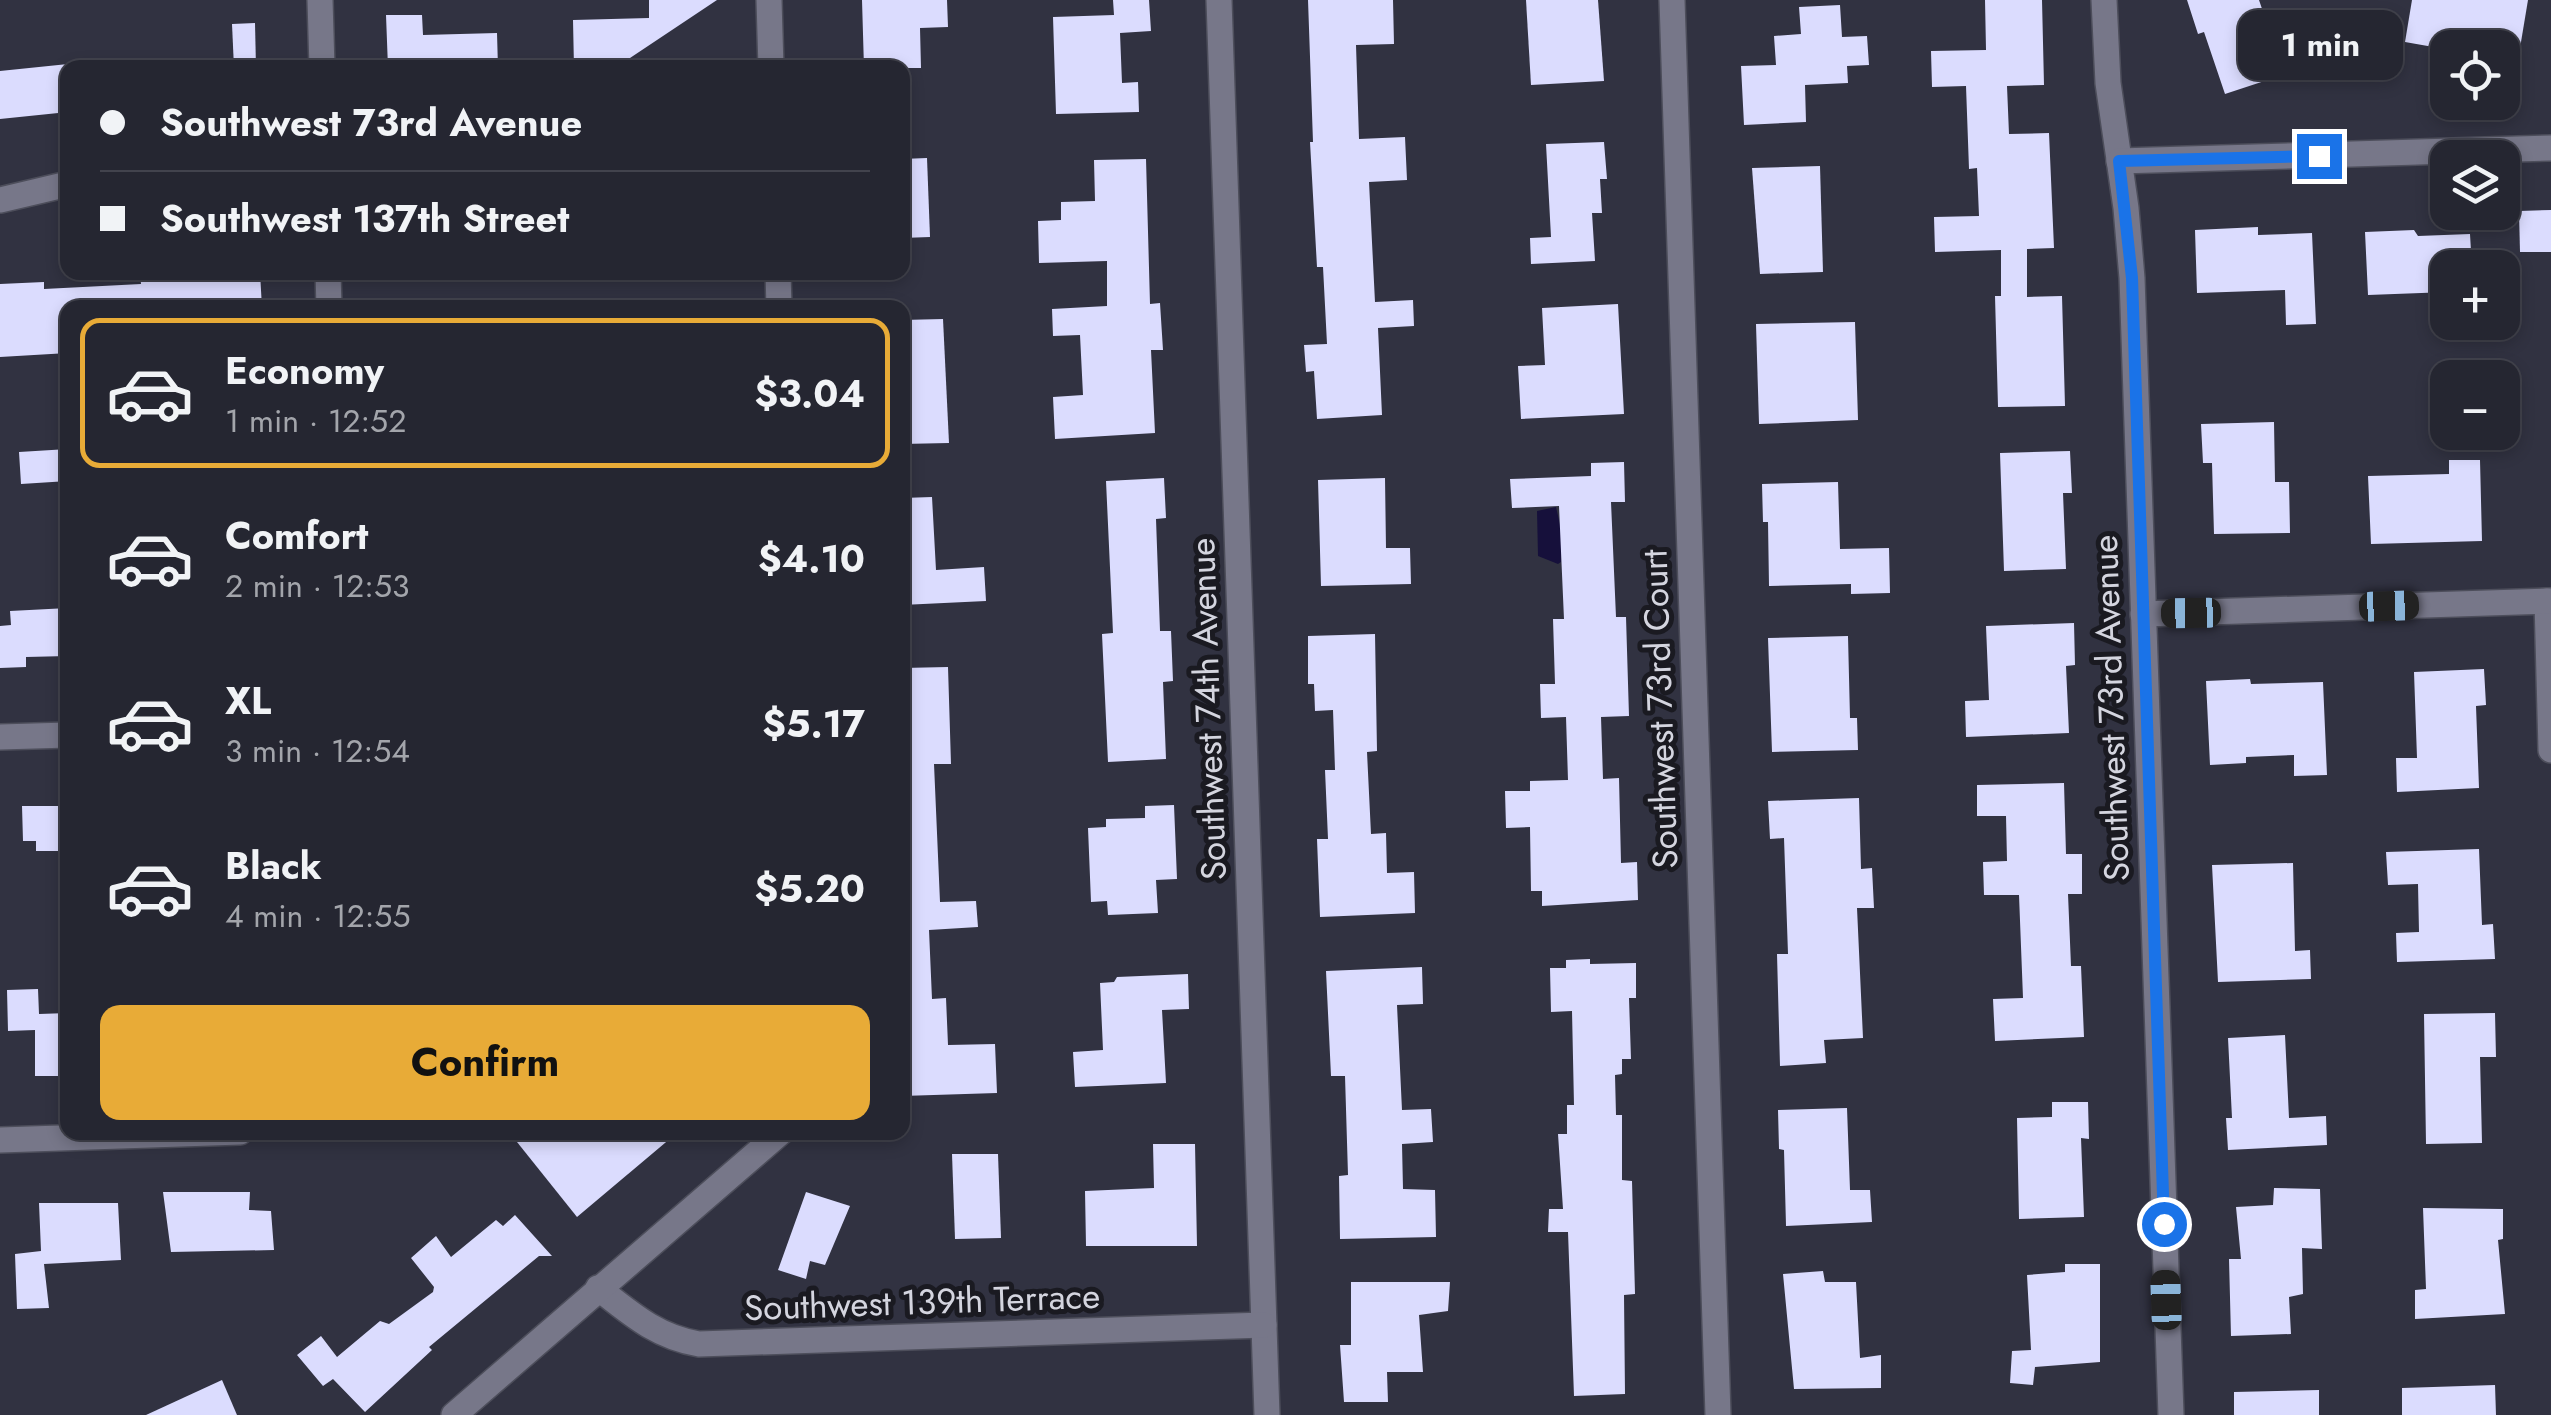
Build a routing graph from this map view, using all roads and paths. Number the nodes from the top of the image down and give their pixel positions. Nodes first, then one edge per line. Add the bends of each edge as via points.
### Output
1 (320, 0) edge
2 (769, 0) edge
3 (1219, 0) edge
4 (1672, 0) edge
5 (2104, 0) edge
6 (322, 60) edge
7 (771, 60) edge
8 (2551, 148) edge
9 (2119, 161) junction
10 (60, 186) edge
11 (0, 200) edge
12 (2549, 601) edge
13 (2143, 614) junction
14 (60, 735) edge
15 (0, 737) edge
16 (2551, 750) edge
17 (60, 1138) edge
18 (0, 1140) edge
19 (772, 1140) edge
20 (598, 1288) junction
21 (1264, 1325) junction
22 (454, 1415) edge
23 (1267, 1415) edge
24 (1718, 1415) edge
25 (2170, 1415) edge

1 - 6 street
2 - 7 street
3 - 21 street, Southwest 74th Avenue
4 - 24 street, Southwest 73rd Court
5 - 9 street, Southwest 73rd Avenue
8 - 9 street
9 - 13 street, Southwest 73rd Avenue via 2132,278
10 - 11 street
12 - 13 street
12 - 16 street
13 - 25 street, Southwest 73rd Avenue
14 - 15 street
17 - 18 street
19 - 20 street
20 - 21 street, Southwest 139th Terrace via 644,1325 698,1344
20 - 22 street
21 - 23 street, Southwest 74th Avenue

